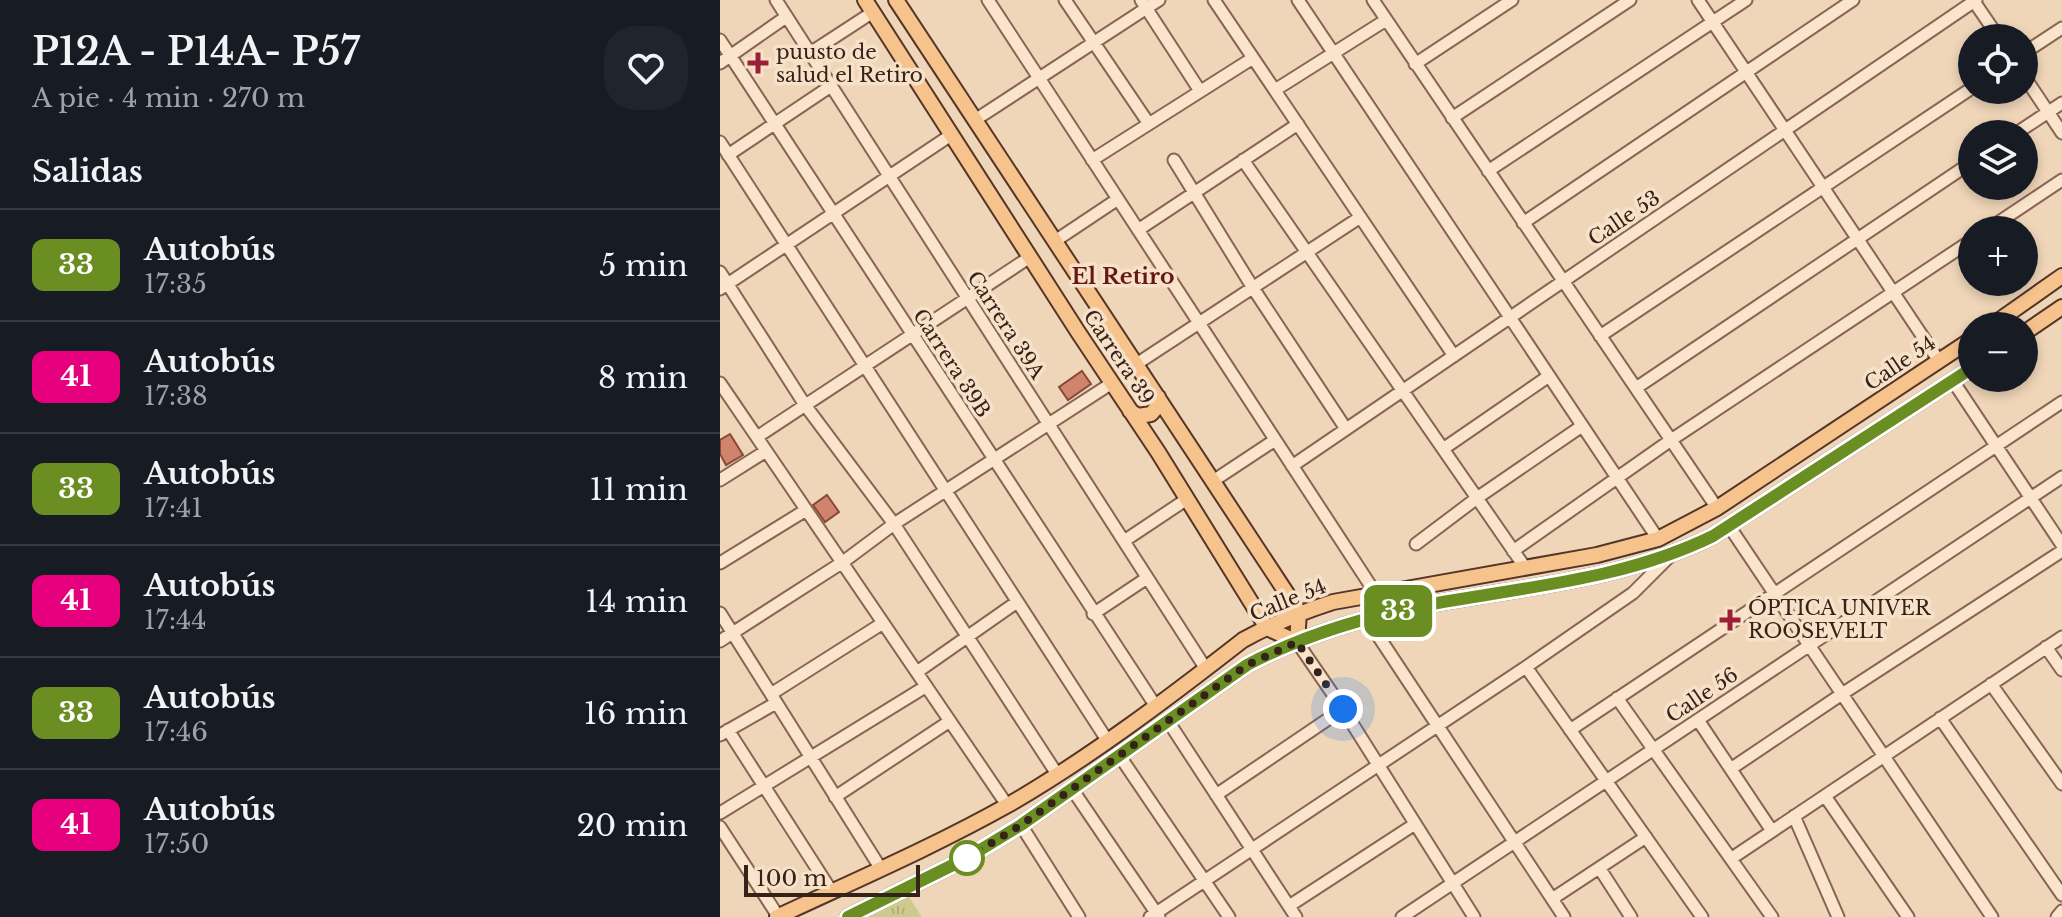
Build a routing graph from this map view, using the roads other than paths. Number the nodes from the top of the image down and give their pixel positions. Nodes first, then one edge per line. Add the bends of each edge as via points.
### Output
1 (776, 0) edge
2 (896, 0) edge
3 (988, 0) edge
4 (1065, 0) edge
5 (1159, 0) edge
6 (1214, 0) edge
7 (1298, 0) edge
8 (1512, 0) edge
9 (1630, 0) edge
10 (1698, 0) edge
11 (1746, 0) edge
12 (1853, 0) edge
13 (1974, 0) edge
14 (1378, 2) edge
15 (1143, 4) edge
16 (869, 6) edge
17 (786, 17) junction
18 (1386, 20) junction
19 (1713, 22) junction
20 (1990, 24) edge
21 (2062, 28) edge
22 (720, 40) edge
23 (1092, 44) junction
24 (2038, 44) edge
25 (810, 53) junction
26 (1334, 53) junction
27 (1253, 58) junction
28 (725, 59) edge
29 (1415, 64) junction
30 (1745, 73) junction
31 (1039, 78) junction
32 (831, 86) junction
33 (1275, 90) junction
34 (1200, 91) junction
35 (1958, 97) edge
36 (2038, 97) edge
37 (2062, 103) edge
38 (2048, 112) junction
39 (1452, 118) junction
40 (975, 120) junction
41 (2036, 120) edge
42 (1149, 124) junction
43 (1298, 124) junction
44 (775, 125) junction
45 (1783, 132) junction
46 (2062, 133) edge
47 (951, 135) junction
48 (720, 142) edge
49 (728, 155) junction
50 (1092, 160) junction
51 (1174, 160) dead end
52 (1243, 160) junction
53 (1488, 171) junction
54 (1958, 171) edge
55 (889, 177) junction
56 (1014, 177) junction
57 (2062, 180) edge
58 (1823, 189) junction
59 (989, 192) junction
60 (1194, 193) junction
61 (1118, 199) junction
62 (833, 214) junction
63 (1037, 214) junction
64 (2008, 216) edge
65 (1359, 218) junction
66 (1523, 223) junction
67 (1011, 226) junction
68 (1138, 230) junction
69 (1856, 239) junction
70 (1055, 241) junction
71 (787, 245) junction
72 (1958, 249) edge
73 (1305, 254) junction
74 (1030, 257) junction
75 (720, 272) edge
76 (2062, 276) edge
77 (1563, 281) junction
78 (724, 286) edge
79 (1253, 288) junction
80 (1892, 293) junction
81 (968, 298) junction
82 (2062, 307) edge
83 (2011, 312) edge
84 (1510, 318) junction
85 (2038, 323) edge
86 (1198, 324) junction
87 (912, 335) junction
88 (1600, 336) junction
89 (1958, 348) edge
90 (1454, 356) junction
91 (1939, 361) junction
92 (1135, 365) junction
93 (865, 366) junction
94 (1549, 376) junction
95 (1958, 378) edge
96 (1953, 381) junction
97 (720, 383) edge
98 (1112, 383) junction
99 (1636, 388) junction
100 (1402, 391) junction
101 (1158, 397) junction
102 (2062, 402) edge
103 (805, 405) junction
104 (1130, 410) junction
105 (1049, 424) junction
106 (1582, 426) junction
107 (1346, 429) junction
108 (757, 437) junction
109 (1183, 437) junction
110 (1275, 440) junction
111 (1671, 440) junction
112 (1996, 447) junction
113 (1443, 449) junction
114 (766, 451) junction
115 (1158, 452) junction
116 (993, 460) junction
117 (1292, 466) junction
118 (2062, 477) edge
119 (1617, 478) junction
120 (720, 480) edge
121 (1213, 481) junction
122 (945, 491) junction
123 (1477, 498) junction
124 (2031, 498) junction
125 (1187, 499) junction
126 (1717, 508) junction
127 (806, 510) junction
128 (894, 524) junction
129 (1729, 526) junction
130 (1658, 539) junction
131 (1124, 541) junction
132 (1416, 544) dead end
133 (2062, 548) edge
134 (1513, 551) junction
135 (1670, 556) junction
136 (843, 562) junction
137 (720, 563) edge
138 (1524, 566) junction
139 (1147, 578) junction
140 (1283, 587) junction
141 (1774, 593) junction
142 (1376, 594) junction
143 (1251, 598) junction
144 (1017, 602) junction
145 (1333, 602) junction
146 (1299, 612) junction
147 (720, 613) edge
148 (1093, 614) junction
149 (1367, 619) junction
150 (883, 623) junction
151 (1267, 628) junction
152 (733, 633) junction
153 (967, 636) junction
154 (2062, 637) edge
155 (1243, 640) junction
156 (720, 641) edge
157 (1297, 642) junction
158 (1809, 646) junction
159 (2046, 647) junction
160 (1526, 667) junction
161 (1206, 669) junction
162 (2062, 670) edge
163 (917, 672) junction
164 (1991, 684) junction
165 (925, 687) junction
166 (1842, 694) junction
167 (773, 698) junction
168 (1617, 698) junction
169 (1155, 705) junction
170 (1343, 709) junction
171 (1940, 718) junction
172 (1698, 720) junction
173 (950, 721) junction
174 (1168, 721) junction
175 (1438, 726) junction
176 (1570, 730) junction
177 (724, 733) edge
178 (1107, 740) junction
179 (1655, 748) junction
180 (1119, 755) junction
181 (1884, 756) junction
182 (809, 758) junction
183 (1379, 766) junction
184 (1732, 768) junction
185 (1057, 774) junction
186 (1606, 781) junction
187 (2062, 784) edge
188 (764, 786) junction
189 (1072, 789) junction
190 (1216, 795) junction
191 (1825, 796) junction
192 (835, 797) junction
193 (1007, 805) junction
194 (720, 813) edge
195 (1794, 816) junction
196 (1415, 824) junction
197 (1021, 825) junction
198 (720, 827) edge
199 (1772, 831) junction
200 (1646, 837) junction
201 (1515, 842) junction
202 (1252, 850) junction
203 (1732, 858) junction
204 (881, 869) junction
205 (1600, 869) junction
206 (1205, 881) junction
207 (1453, 883) junction
208 (832, 892) junction
209 (2062, 895) edge
210 (1552, 899) junction
211 (1289, 906) junction
212 (2062, 911) edge
213 (1073, 915) edge
214 (1155, 916) edge
215 (777, 917) edge
216 (848, 917) edge
217 (1229, 917) edge
218 (1296, 917) edge
219 (1402, 917) edge
220 (1474, 917) edge
221 (1564, 917) edge
222 (1631, 917) edge
223 (1702, 917) edge
224 (1772, 917) edge
225 (1838, 917) edge
226 (1908, 917) edge
227 (1992, 917) edge
228 (2057, 917) edge

1 - 17 street, Carrera 39A
2 - 40 main road, Carrera 39
3 - 31 street
4 - 23 street
5 - 15 street
6 - 27 street
7 - 26 street
8 - 29 street
9 - 39 street
10 - 19 street
11 - 19 street
12 - 30 street
13 - 20 street
13 - 45 street, Calle 53
14 - 18 street
15 - 23 street
15 - 34 street
16 - 25 street
16 - 47 main road, Carrera 39
17 - 25 street, Carrera 39A
17 - 28 street
18 - 26 street
18 - 29 street
19 - 30 street
19 - 53 street
21 - 24 street
22 - 28 street, Carrera 39B
23 - 31 street
23 - 42 street
25 - 32 street, Carrera 39A
26 - 33 street
26 - 84 street
27 - 33 street
27 - 34 street
28 - 44 street, Carrera 39B
29 - 39 street
30 - 45 street
30 - 66 street
31 - 40 street
31 - 50 street
32 - 44 street
32 - 55 street, Carrera 39A
33 - 43 street
34 - 42 street
35 - 58 street
36 - 38 street
37 - 38 street
38 - 41 street
38 - 46 street
39 - 53 street
40 - 56 main road, Carrera 39
42 - 50 street
43 - 52 street
43 - 65 street
44 - 49 street
44 - 62 street, Carrera 39B
45 - 58 street
45 - 77 street, Calle 53
47 - 55 street
47 - 59 main road, Carrera 39
48 - 49 street
49 - 71 street
50 - 61 street
51 - 60 street
52 - 60 street
52 - 73 street
53 - 66 street
54 - 69 street
55 - 62 street
55 - 81 street, Carrera 39A
56 - 59 main road via 1014,191 1007,197
56 - 63 main road, Carrera 39
57 - 64 street
58 - 69 street
58 - 88 street
59 - 67 main road, Carrera 39
60 - 68 street
60 - 79 street
61 - 68 street
61 - 70 street
62 - 71 street
62 - 87 street, Carrera 39B
63 - 67 main road via 1022,208 1012,214
63 - 70 main road, Carrera 39
65 - 73 street
65 - 90 street
66 - 77 street
67 - 74 main road, Carrera 39
68 - 86 street
69 - 80 street
69 - 99 street
70 - 92 main road, Carrera 39
71 - 78 street
71 - 93 street
72 - 80 street
73 - 79 street
73 - 100 street
74 - 81 street
74 - 98 main road, Carrera 39
75 - 78 street
76 - 83 main road
77 - 84 street, Calle 53
77 - 88 street
78 - 103 street
79 - 86 street
79 - 107 street
80 - 91 street
80 - 111 street
81 - 87 street
81 - 105 street, Carrera 39A
82 - 85 main road
84 - 90 street, Calle 53
84 - 94 street
86 - 92 street
86 - 110 street
87 - 93 street
87 - 116 street, Carrera 39B
88 - 99 street
89 - 91 main road, Calle 54
90 - 100 street, Calle 53
91 - 126 main road, Calle 54
92 - 101 main road, Carrera 39
93 - 103 street
93 - 122 street
94 - 106 street
94 - 113 street
95 - 96 main road, Calle 54
96 - 112 street
96 - 129 main road, Calle 54
97 - 108 street
98 - 104 main road, Carrera 39
98 - 105 street
99 - 111 street
100 - 107 street, Calle 53
100 - 113 street
101 - 104 main road via 1151,414 1138,416
101 - 109 main road, Carrera 39
102 - 112 street
103 - 108 street
103 - 128 street
104 - 115 main road, Carrera 39
105 - 116 street
105 - 131 street, Carrera 39A
106 - 119 street
106 - 123 street
107 - 117 street, Calle 53
108 - 114 street
109 - 115 main road via 1175,431 1163,433 1156,442
109 - 121 main road, Carrera 39
110 - 117 street
110 - 121 street
111 - 119 street
111 - 126 street
112 - 124 street
112 - 141 street
113 - 123 street
114 - 120 street
114 - 127 street
115 - 125 main road, Carrera 39
116 - 122 street
116 - 148 street, Carrera 39B
117 - 142 street
118 - 124 street, Calle 56
119 - 130 street
119 - 134 street
121 - 140 main road, Carrera 39
122 - 128 street
122 - 144 street
123 - 132 street
123 - 134 street
124 - 133 street
124 - 158 street, Calle 56
125 - 131 street
125 - 143 main road, Carrera 39
126 - 130 main road, Calle 54
127 - 136 street
127 - 137 street
128 - 136 street
128 - 153 street
129 - 135 main road, Calle 54
129 - 141 street
130 - 138 main road, Calle 54
131 - 139 street, Carrera 39A
133 - 166 street
134 - 138 street
135 - 149 main road, Calle 54 via 1597,576
135 - 160 street via 1633,593
136 - 150 street
136 - 152 street
138 - 142 main road, Calle 54
139 - 148 street
139 - 161 street, Carrera 39A
140 - 145 main road via 1311,604
140 - 146 main road, Carrera 39
141 - 158 street
141 - 168 street
142 - 145 main road, Calle 54
143 - 151 main road, Carrera 39
143 - 155 main road via 1254,622
144 - 153 street
144 - 178 street
145 - 146 main road, Calle 54
146 - 151 main road, Calle 54
146 - 157 main road
147 - 152 street
148 - 169 street, Carrera 39B
149 - 157 main road, Calle 54
149 - 175 street
150 - 163 street
150 - 167 street
151 - 155 main road, Calle 54
151 - 157 main road
152 - 156 street
152 - 167 street
153 - 163 street
153 - 185 street
154 - 159 street
155 - 161 main road, Calle 54
157 - 170 street
157 - 174 main road, Calle 54 via 1247,665
158 - 166 street
158 - 172 street, Calle 56
159 - 162 street
159 - 164 street
160 - 175 street
160 - 176 street
161 - 169 main road, Calle 54
163 - 165 street
164 - 171 street
164 - 187 street
165 - 173 street
165 - 182 street
166 - 181 street
166 - 184 street
167 - 177 street
167 - 182 street
168 - 176 street
168 - 179 street
169 - 178 main road, Calle 54
170 - 183 street
170 - 190 street
171 - 181 street
171 - 209 street
172 - 179 street, Calle 56
172 - 184 street
173 - 192 street
173 - 193 street
174 - 180 main road, Calle 54
174 - 190 street
175 - 183 street
175 - 201 street
176 - 186 street
177 - 188 street
178 - 185 main road, Calle 54
179 - 186 street, Calle 56
179 - 203 street
180 - 189 main road, Calle 54
180 - 206 street
181 - 191 street
181 - 227 street
182 - 188 street
182 - 192 street
183 - 196 street
183 - 202 street
184 - 199 street
185 - 193 main road, Calle 54
186 - 200 street
186 - 201 street, Calle 56
188 - 194 street
188 - 208 street
189 - 197 main road, Calle 54
189 - 214 street
190 - 202 street
191 - 195 street
191 - 226 street
192 - 204 street
193 - 204 main road, Calle 54
195 - 199 street
195 - 225 street
196 - 207 street
196 - 211 street
197 - 213 street
197 - 216 main road, Calle 54
198 - 215 street
199 - 203 street
200 - 205 street
200 - 223 street
201 - 207 street, Calle 56
201 - 210 street
202 - 206 street
202 - 211 street
203 - 224 street
204 - 208 main road, Calle 54
205 - 210 street
205 - 222 street
206 - 214 street
206 - 217 street
207 - 219 street, Calle 56
207 - 220 street
208 - 215 main road, Calle 54
210 - 221 street
211 - 218 street
212 - 228 street

